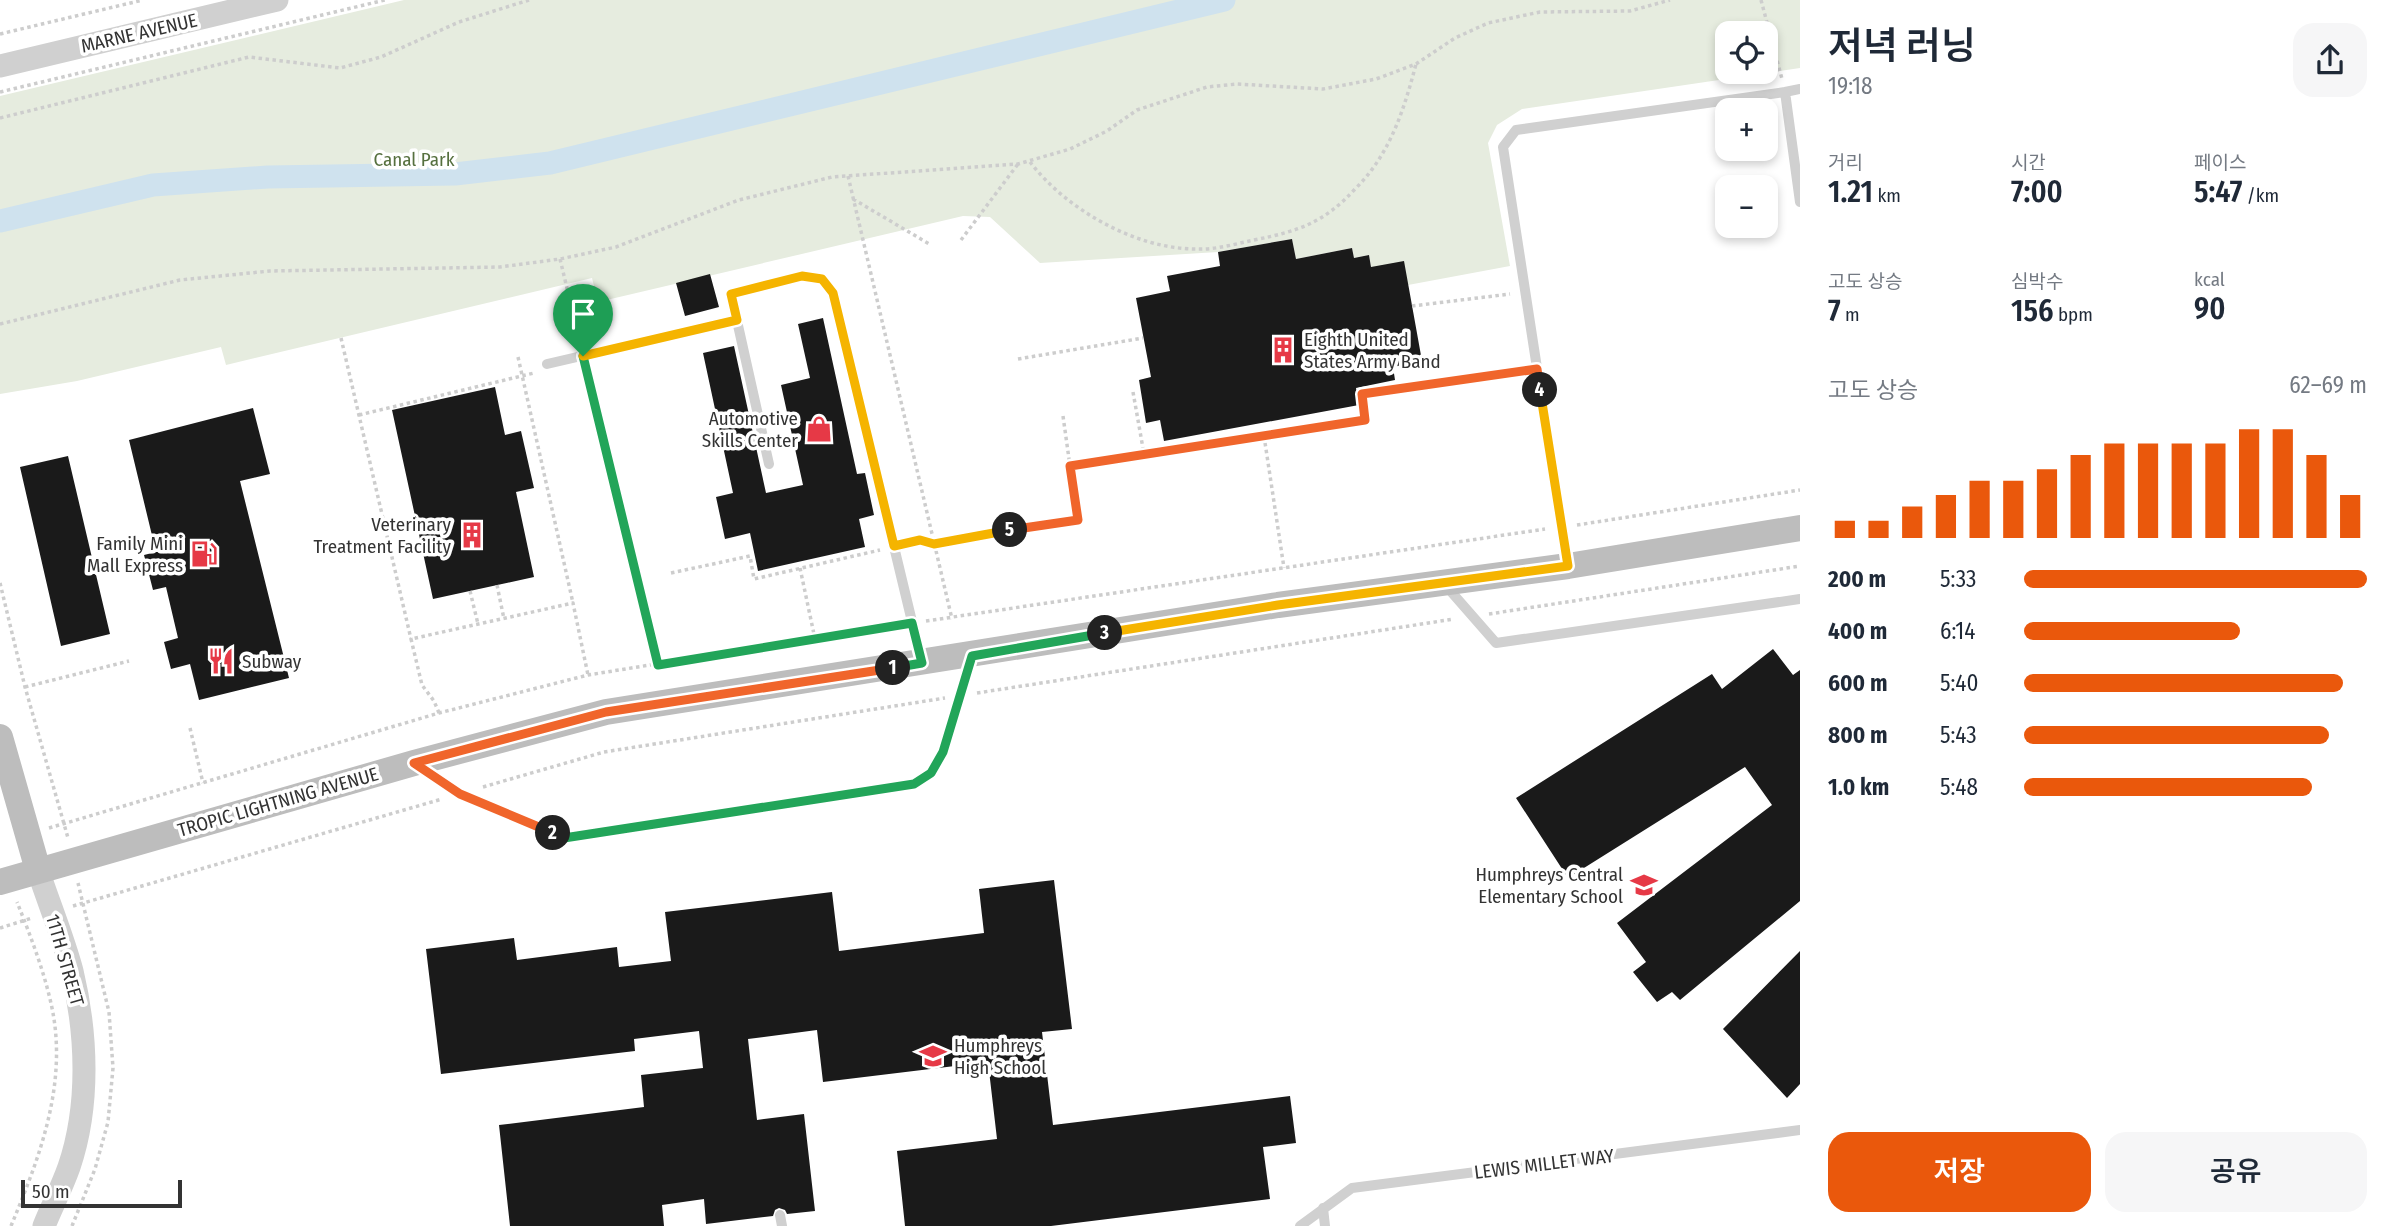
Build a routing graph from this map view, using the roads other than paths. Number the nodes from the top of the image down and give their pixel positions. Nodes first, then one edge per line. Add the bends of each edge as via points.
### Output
1 (277, 0) edge
2 (0, 66) edge
3 (1800, 89) edge
4 (1785, 92) junction
5 (1800, 202) edge
6 (737, 320) junction
7 (547, 364) dead end
8 (769, 464) dead end
9 (1800, 528) edge
10 (1568, 566) junction
11 (1444, 583) junction
12 (1800, 599) edge
13 (972, 656) junction
14 (922, 663) junction
15 (0, 737) edge
16 (414, 763) junction
17 (38, 870) junction
18 (4, 880) edge
19 (1800, 1130) edge
20 (1323, 1208) junction
21 (44, 1226) edge
22 (1300, 1226) edge
23 (1325, 1226) edge

1 - 2 street, MARNE AVENUE
3 - 4 lane
4 - 5 lane
4 - 10 lane via 1516,130 1503,148
6 - 7 lane
6 - 8 lane
6 - 14 lane via 731,294 802,276 822,279 833,293
9 - 10 main road, TROPIC LIGHTNING AVENUE
10 - 11 main road, TROPIC LIGHTNING AVENUE
11 - 12 lane via 1496,643
11 - 13 main road, TROPIC LIGHTNING AVENUE via 1278,605
13 - 14 main road, TROPIC LIGHTNING AVENUE
13 - 16 lane via 943,752 931,773 914,784 564,838 460,794
14 - 16 main road, TROPIC LIGHTNING AVENUE via 606,712
15 - 17 main road, 11TH STREET
16 - 17 main road, TROPIC LIGHTNING AVENUE
17 - 18 main road, TROPIC LIGHTNING AVENUE
17 - 21 street, 11TH STREET via 71,969 81,1013 84,1067 80,1121 69,1165
19 - 20 lane, LEWIS MILLET WAY via 1352,1188
20 - 22 lane, LEWIS MILLET WAY
20 - 23 lane

